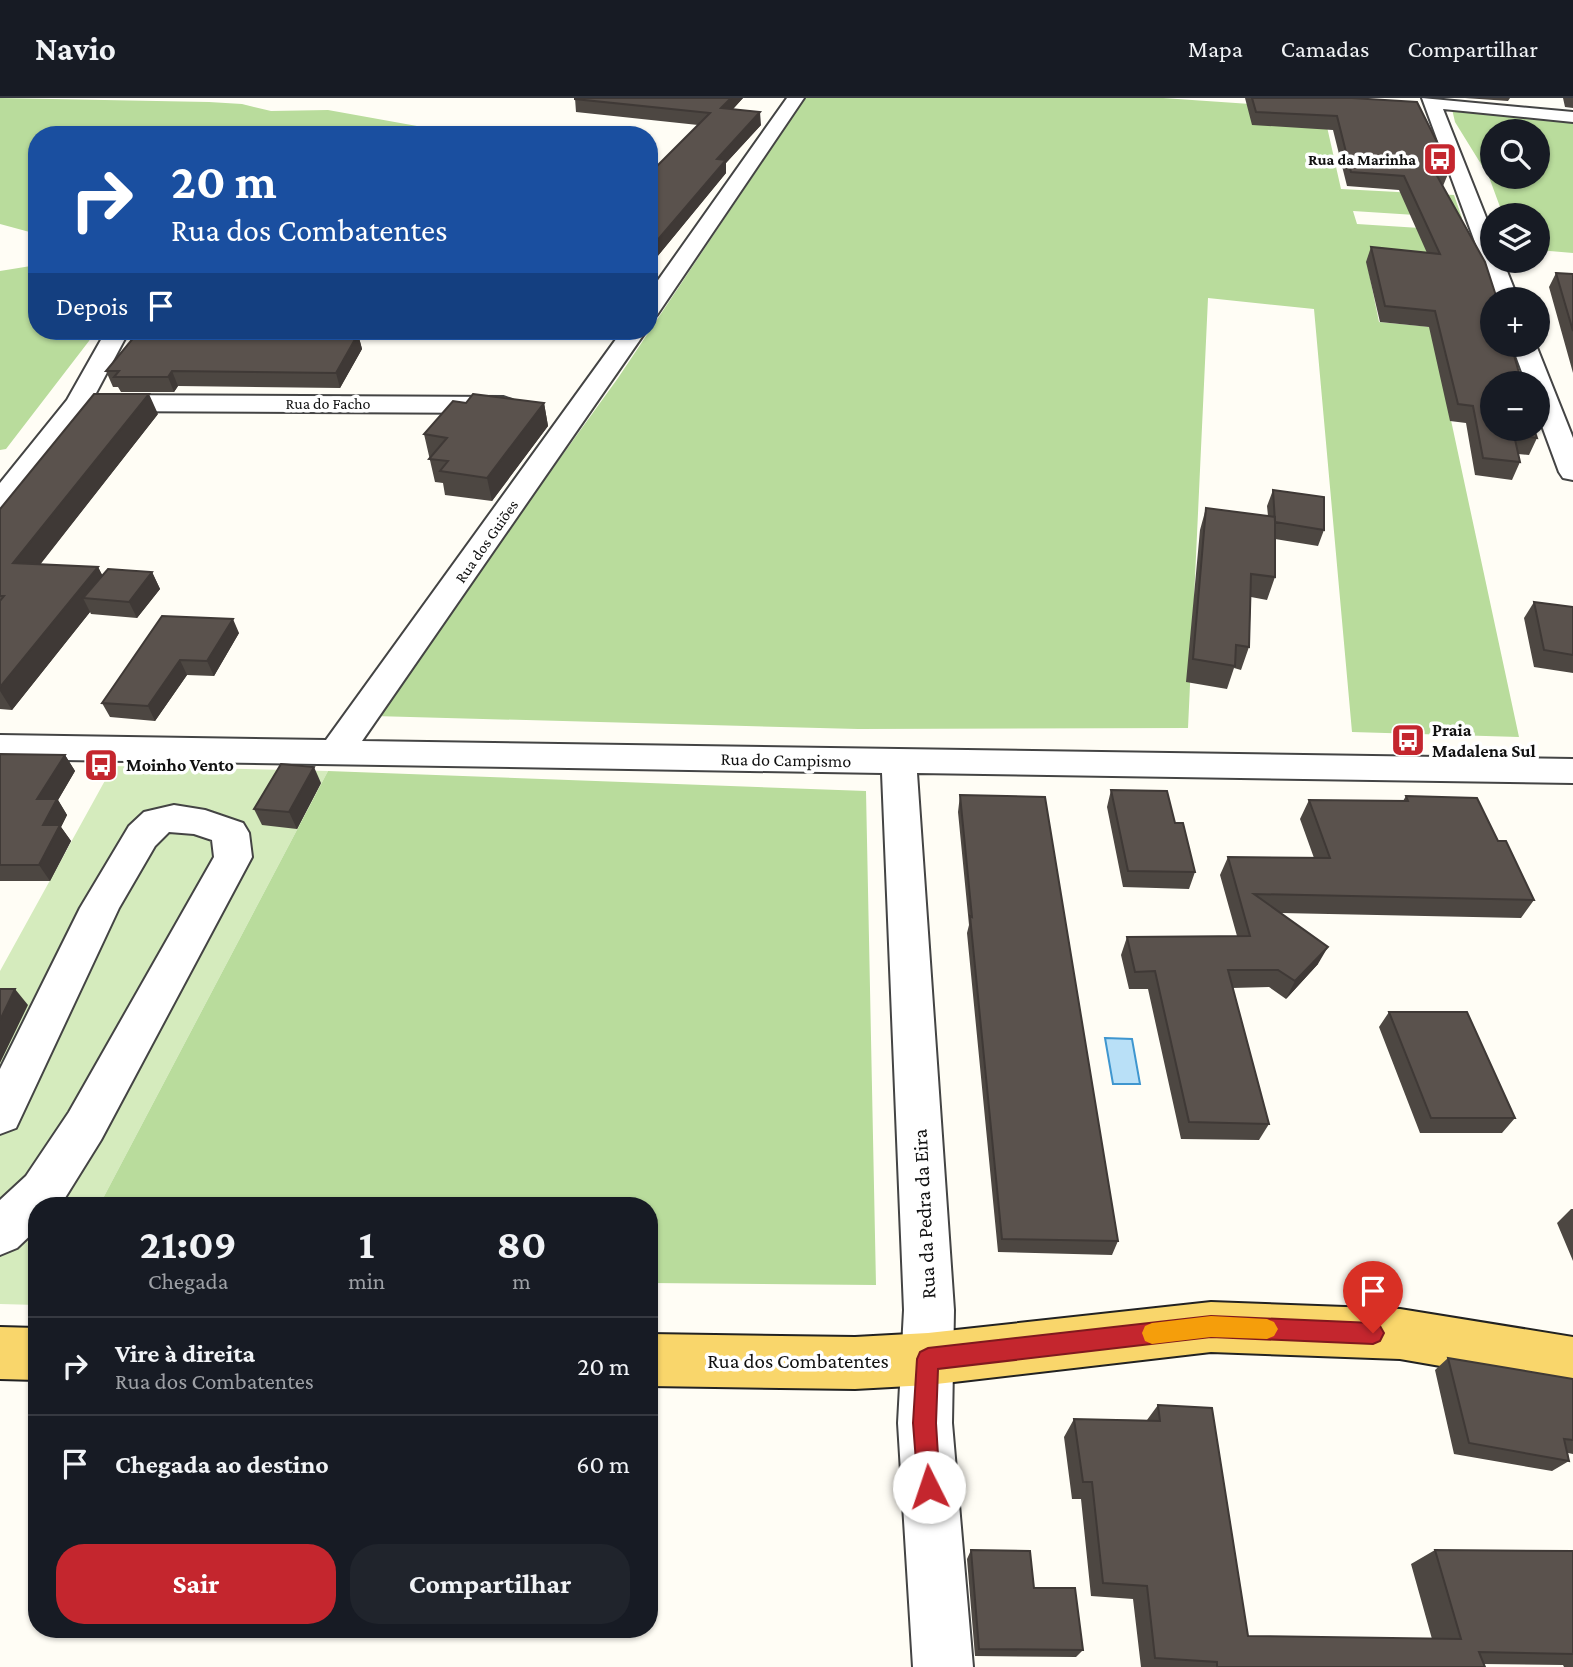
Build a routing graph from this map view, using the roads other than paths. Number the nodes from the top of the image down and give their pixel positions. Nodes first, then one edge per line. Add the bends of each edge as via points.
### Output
1 (796, 98) edge
2 (1429, 105) edge
3 (1573, 117) edge
4 (1502, 287) edge
5 (658, 292) edge
6 (112, 340) edge
7 (627, 340) edge
8 (1529, 357) edge
9 (78, 402) junction
10 (526, 408) edge
11 (1573, 472) edge
12 (0, 501) edge
13 (0, 747) edge
14 (337, 751) junction
15 (899, 762) junction
16 (1573, 771) edge
17 (0, 1114) edge
18 (37, 1197) edge
19 (28, 1205) edge
20 (0, 1232) edge
21 (0, 1353) edge
22 (28, 1354) edge
23 (928, 1359) junction
24 (658, 1360) edge
25 (1573, 1363) edge
26 (943, 1667) edge

1 - 5 street
2 - 3 street
2 - 4 street
6 - 9 street
7 - 14 street, Rua dos Guiões via 563,413
8 - 11 street
9 - 10 street, Rua do Facho via 488,403
9 - 12 street
13 - 14 street, Rua do Campismo
14 - 15 street, Rua do Campismo
15 - 16 street, Rua do Campismo
15 - 23 street, Rua da Pedra da Eira
17 - 18 street via 107,895 144,832 158,821 190,820 214,824 230,833 233,857 85,1126
19 - 20 street
21 - 22 main road
23 - 24 main road, Rua dos Combatentes via 855,1363
23 - 25 main road, Rua dos Combatentes via 1211,1327 1400,1334
23 - 26 street, Rua da Pedra da Eira via 925,1423

